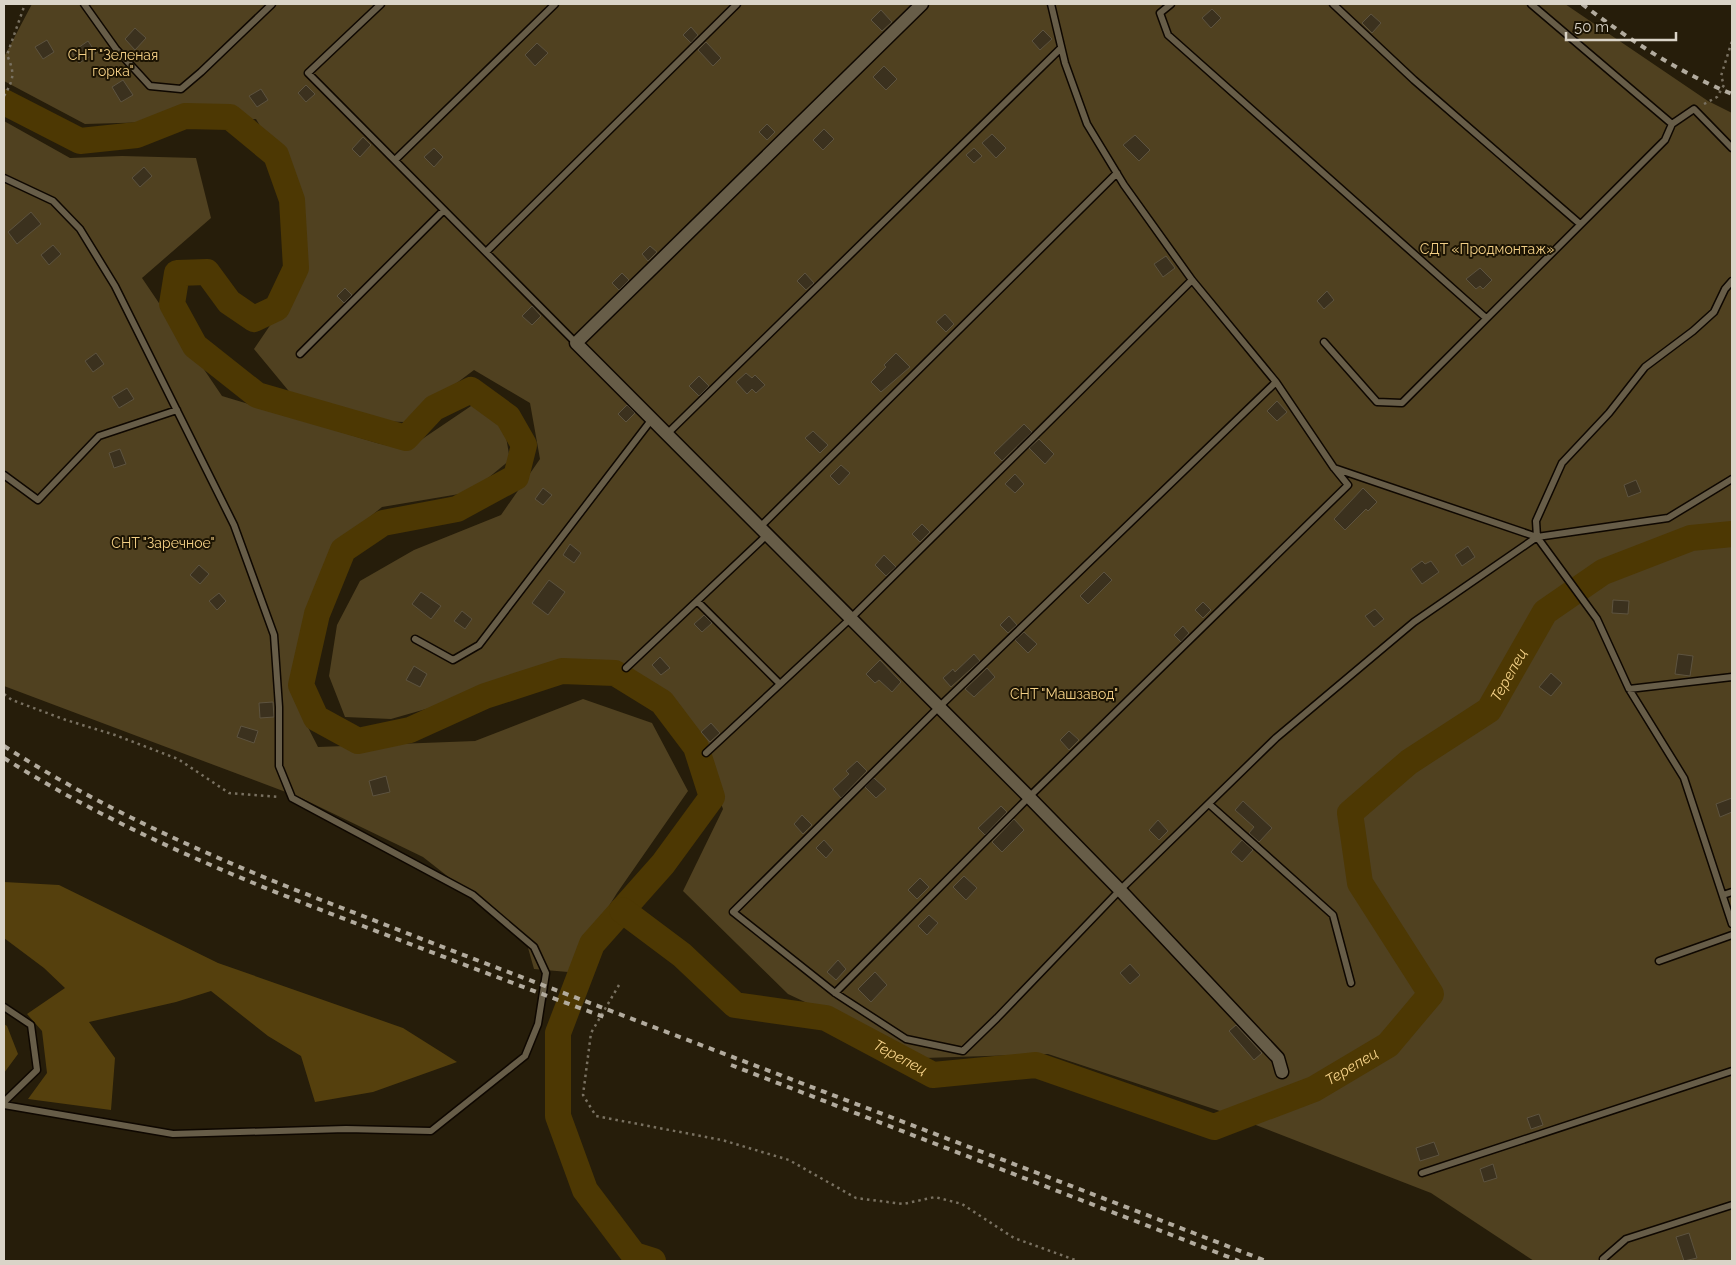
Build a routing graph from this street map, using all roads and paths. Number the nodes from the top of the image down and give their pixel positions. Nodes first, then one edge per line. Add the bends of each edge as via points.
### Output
1 (25, 4) edge
2 (84, 4) edge
3 (272, 4) edge
4 (381, 4) edge
5 (555, 4) edge
6 (737, 4) edge
7 (922, 4) edge
8 (1051, 4) edge
9 (1171, 4) edge
10 (1333, 4) edge
11 (1531, 4) edge
12 (1732, 41) edge
13 (1062, 48) junction
14 (4, 96) edge
15 (1694, 110) junction
16 (1672, 124) junction
17 (1732, 148) edge
18 (395, 160) junction
19 (1117, 173) junction
20 (4, 178) edge
21 (444, 210) junction
22 (1580, 224) junction
23 (486, 252) junction
24 (1192, 280) junction
25 (1732, 281) edge
26 (1486, 318) junction
27 (1324, 342) dead end
28 (576, 343) junction
29 (300, 354) dead end
30 (1276, 382) junction
31 (177, 410) junction
32 (652, 419) junction
33 (667, 434) junction
34 (1334, 468) junction
35 (4, 475) edge
36 (1732, 479) edge
37 (763, 531) junction
38 (1537, 537) junction
39 (697, 601) junction
40 (850, 618) junction
41 (415, 639) dead end
42 (626, 668) dead end
43 (1732, 677) edge
44 (780, 684) junction
45 (1629, 689) junction
46 (4, 694) edge
47 (939, 707) junction
48 (706, 753) dead end
49 (1029, 797) junction
50 (292, 798) junction
51 (1209, 804) junction
52 (1120, 890) junction
53 (1732, 892) edge
54 (1723, 895) junction
55 (1732, 924) edge
56 (1732, 935) edge
57 (1659, 961) dead end
58 (1351, 983) dead end
59 (619, 985) dead end
60 (835, 993) junction
61 (4, 1007) edge
62 (1732, 1070) edge
63 (1282, 1072) dead end
64 (4, 1103) edge
65 (1422, 1173) dead end
66 (1732, 1205) edge
67 (1602, 1259) dead end
68 (1078, 1261) edge

1 - 14 path via 7,55 13,70
2 - 3 lane via 116,49 150,86 181,89
4 - 18 lane via 308,73
5 - 18 lane
6 - 23 lane
7 - 28 street
8 - 13 lane
9 - 26 lane via 1160,13 1168,35
10 - 22 lane via 1414,80
11 - 16 lane
12 - 15 path via 1721,76 1724,85 1717,97
13 - 19 lane via 1087,124
13 - 33 lane
15 - 16 lane
15 - 17 lane
16 - 22 lane via 1665,140
18 - 21 lane
19 - 24 lane
19 - 37 lane
20 - 31 lane via 53,201 80,229 115,286
21 - 23 lane
21 - 29 lane
22 - 26 lane
23 - 28 lane
24 - 30 lane
24 - 40 lane
25 - 38 lane via 1714,312 1645,367 1562,463 1536,521
26 - 27 lane via 1402,403 1377,402
28 - 32 street
30 - 34 lane
30 - 47 lane
31 - 35 lane via 99,436 38,500
31 - 50 lane via 234,525 274,635 279,766
32 - 33 street
32 - 41 lane via 480,645 453,660
33 - 37 street
34 - 38 lane
34 - 49 lane via 1348,485
36 - 38 lane via 1668,518
37 - 39 lane
37 - 40 street
38 - 45 lane via 1597,619
38 - 51 lane via 1414,622 1276,738
39 - 42 lane
39 - 44 lane
40 - 44 lane
40 - 47 street
43 - 45 lane
44 - 48 lane
45 - 54 lane via 1684,778
46 - 50 path via 12,700 178,759 229,793
47 - 49 street
47 - 60 lane via 733,912
49 - 52 street
49 - 60 lane
50 - 64 lane via 473,895 534,947 546,973 538,1024 525,1056 431,1131 346,1129 173,1134
51 - 52 lane
51 - 58 lane via 1334,915
52 - 60 lane via 963,1050 906,1039
52 - 63 street via 1278,1058
53 - 54 lane
54 - 55 lane
56 - 57 lane
59 - 68 path via 591,1033 583,1095 596,1116 722,1140 789,1160 856,1198 903,1204 935,1197 962,1204 1014,1238
61 - 64 lane via 31,1025 37,1070
62 - 65 lane
66 - 67 lane via 1626,1239

